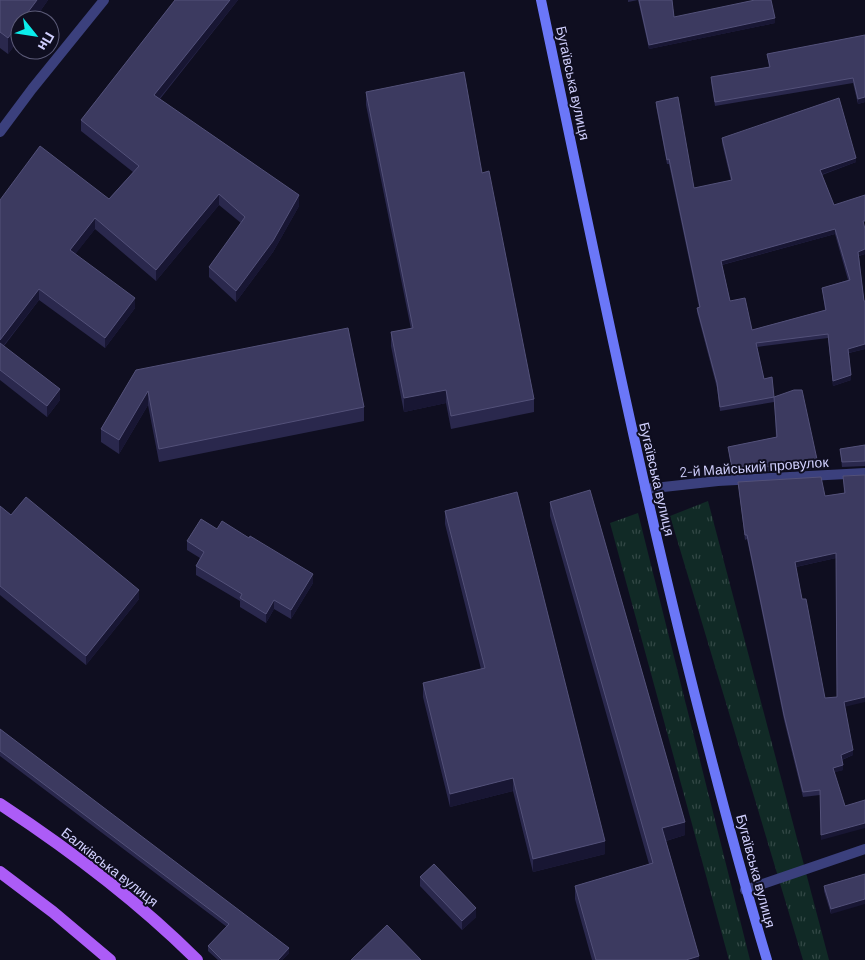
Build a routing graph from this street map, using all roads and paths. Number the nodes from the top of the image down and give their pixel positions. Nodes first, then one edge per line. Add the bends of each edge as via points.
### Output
1 (104, 0) edge
2 (541, 0) edge
3 (0, 132) edge
4 (865, 473) edge
5 (645, 489) junction
6 (0, 804) edge
7 (865, 849) edge
8 (0, 872) edge
9 (746, 890) junction
10 (110, 960) edge
11 (197, 960) edge
12 (767, 960) edge

1 - 3 street
2 - 5 main road, Бугаївська вулиця
4 - 5 street, 2-й Майський провулок via 718,481
5 - 9 main road, Бугаївська вулиця via 677,628
6 - 11 main road, Балківська вулиця via 98,873
7 - 9 street
8 - 10 main road
9 - 12 main road, Бугаївська вулиця

